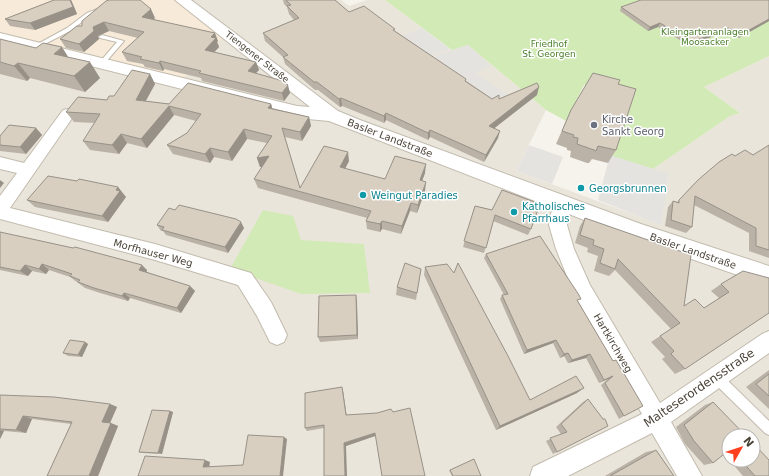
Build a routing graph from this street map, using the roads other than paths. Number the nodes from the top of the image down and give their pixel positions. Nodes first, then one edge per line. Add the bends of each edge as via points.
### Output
1 (125, 0) edge
2 (182, 0) edge
3 (69, 29) junction
4 (84, 32) edge
5 (102, 37) dead end
6 (0, 38) edge
7 (37, 46) junction
8 (102, 63) junction
9 (68, 114) edge
10 (332, 115) junction
11 (0, 163) edge
12 (28, 170) junction
13 (563, 203) junction
14 (0, 209) edge
15 (0, 212) edge
16 (769, 276) edge
17 (277, 335) dead end
18 (769, 341) edge
19 (716, 378) junction
20 (656, 420) junction
21 (769, 428) edge
22 (542, 476) edge
23 (690, 476) edge

1 - 3 lane via 89,14
2 - 10 street, Tiengener Straße
3 - 4 lane
3 - 7 lane
5 - 8 lane via 121,41
6 - 7 street, Basler Landstraße
7 - 8 street, Basler Landstraße
8 - 10 street, Basler Landstraße via 297,112
9 - 12 street
10 - 13 street, Basler Landstraße
11 - 12 street
12 - 14 street
13 - 16 street, Basler Landstraße via 667,242
13 - 20 street, Hartkirchweg via 558,225 582,290
15 - 17 street, Morfhauser Weg via 155,252 244,279
18 - 19 street, Malteserordensstraße
19 - 20 street, Malteserordensstraße
19 - 21 lane
20 - 22 street, Malteserordensstraße
20 - 23 street, Hartkirchweg

